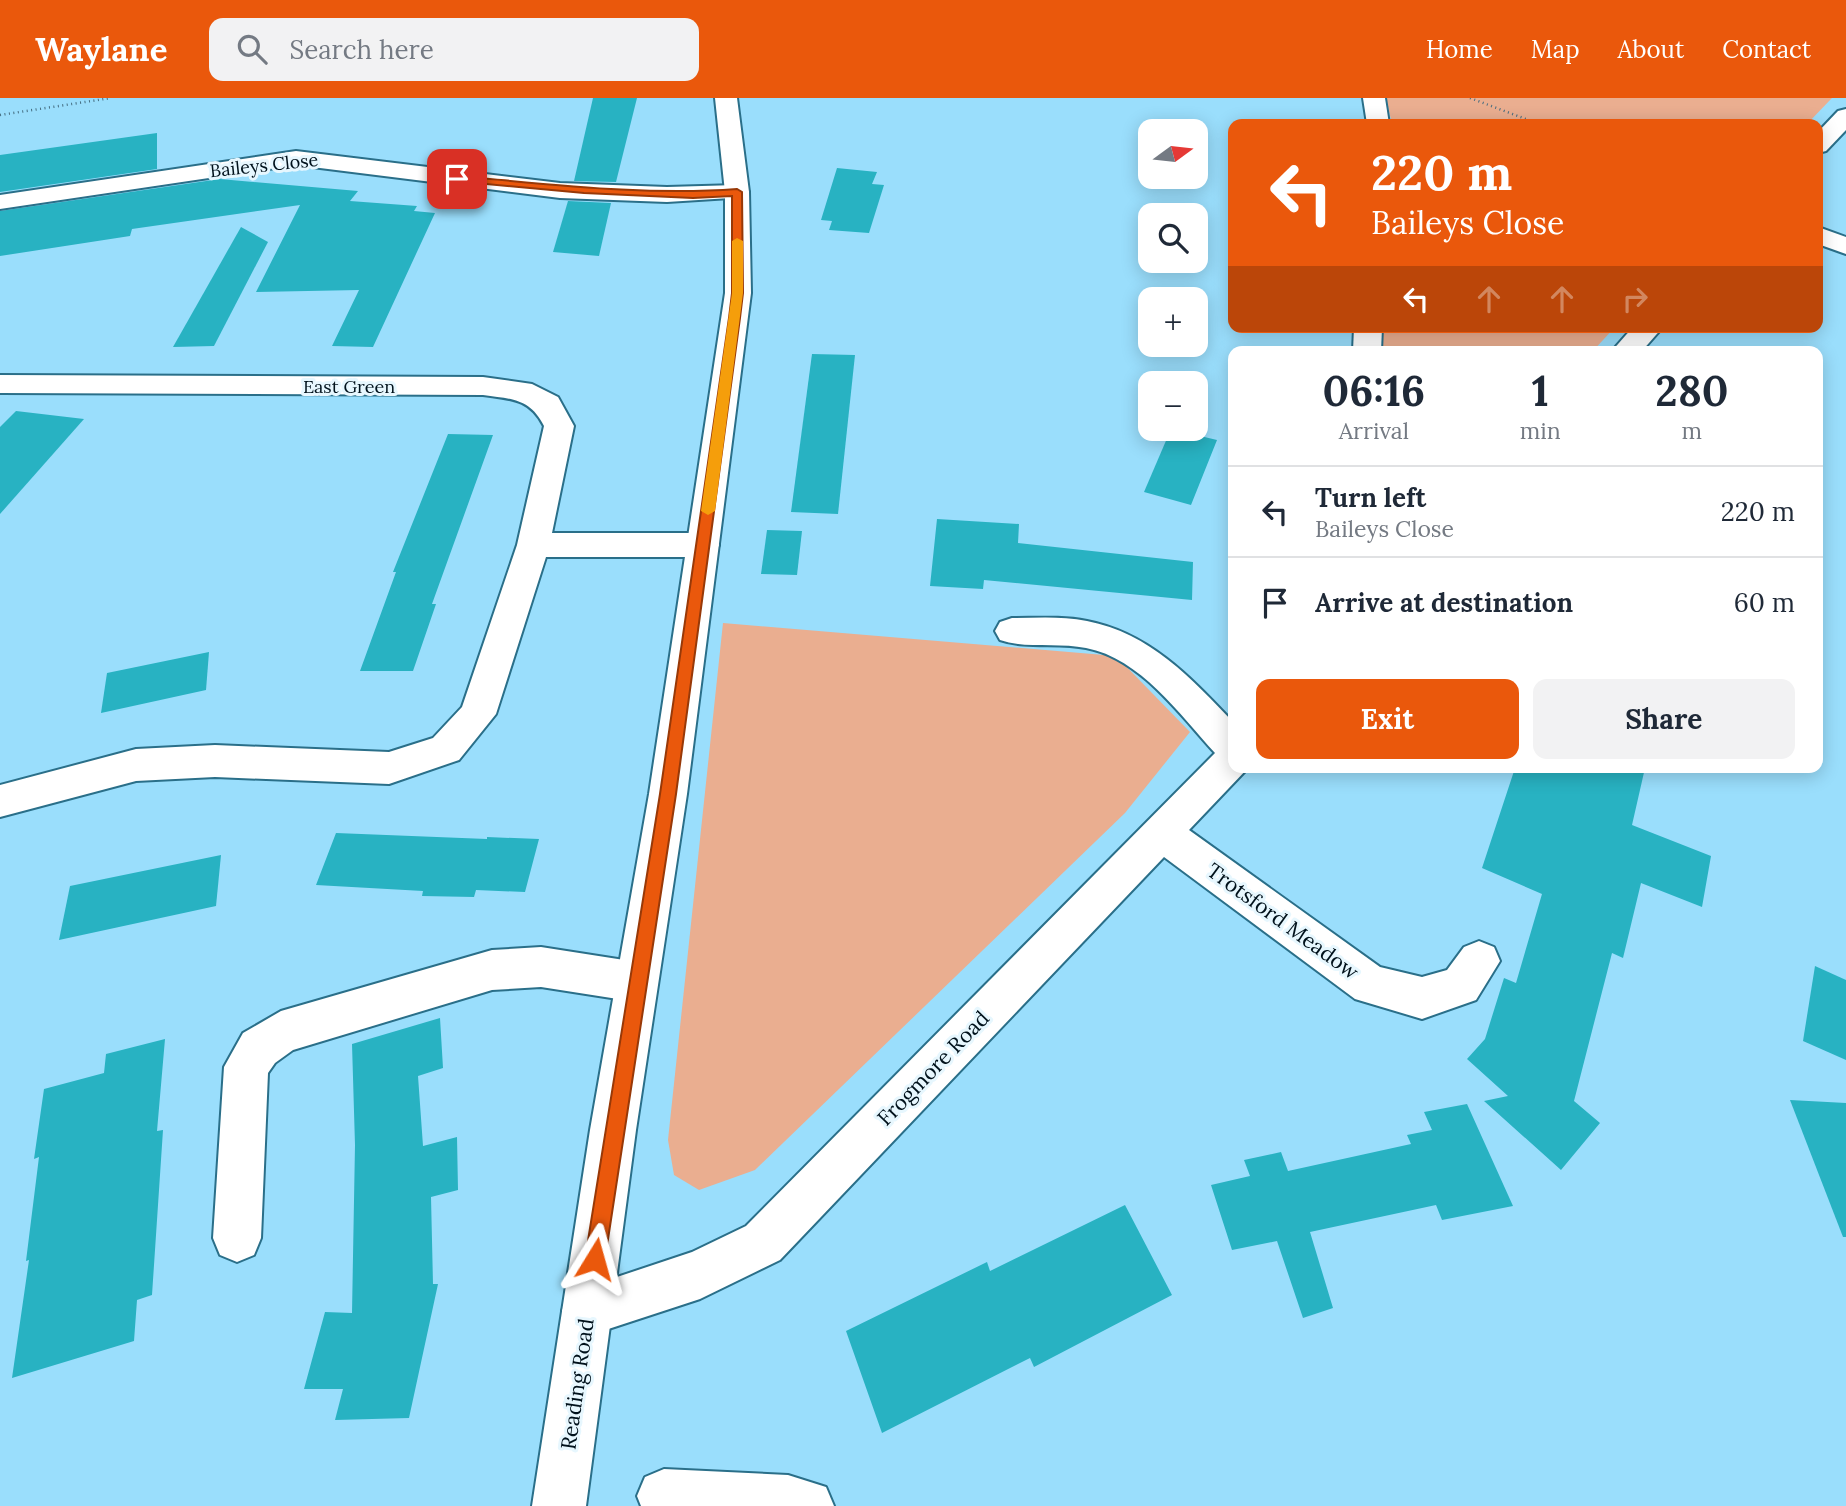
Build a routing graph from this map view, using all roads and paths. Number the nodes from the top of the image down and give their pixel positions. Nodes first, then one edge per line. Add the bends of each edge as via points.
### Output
1 (111, 98) edge
2 (726, 98) edge
3 (1374, 98) edge
4 (1471, 98) edge
5 (0, 115) edge
6 (1846, 116) edge
7 (1377, 119) edge
8 (1526, 119) edge
9 (1823, 141) edge
10 (737, 192) junction
11 (0, 202) edge
12 (1823, 237) edge
13 (1846, 246) edge
14 (1643, 333) edge
15 (1631, 346) edge
16 (0, 384) edge
17 (533, 545) junction
18 (703, 545) junction
19 (1012, 631) dead end
20 (1228, 742) edge
21 (1228, 764) edge
22 (0, 802) edge
23 (1162, 833) junction
24 (1479, 961) dead end
25 (637, 982) junction
26 (237, 1238) dead end
27 (587, 1311) junction
28 (664, 1496) dead end
29 (553, 1503) edge
30 (807, 1506) edge

1 - 5 path
2 - 10 street, Reading Road
3 - 7 street
4 - 8 path
6 - 9 street
10 - 11 street, Baileys Close via 693,195 584,190 457,179 340,159 296,158
10 - 18 street, Reading Road via 738,293
12 - 13 street
14 - 15 street
16 - 17 street, East Green via 483,386 522,391 548,404 559,426
17 - 18 street
17 - 22 street, East Green via 478,714 446,749 389,768 215,761 136,765
18 - 25 street, Reading Road
19 - 20 street via 1095,636 1125,647 1159,670
21 - 23 street, Frogmore Road
23 - 24 street, Trotsford Meadow via 1370,985 1423,998 1461,986
23 - 27 street, Frogmore Road via 763,1243 700,1274
25 - 26 street via 541,967 492,970 281,1032 258,1048 246,1067
25 - 27 street, Reading Road
27 - 29 street, Reading Road
28 - 30 street

